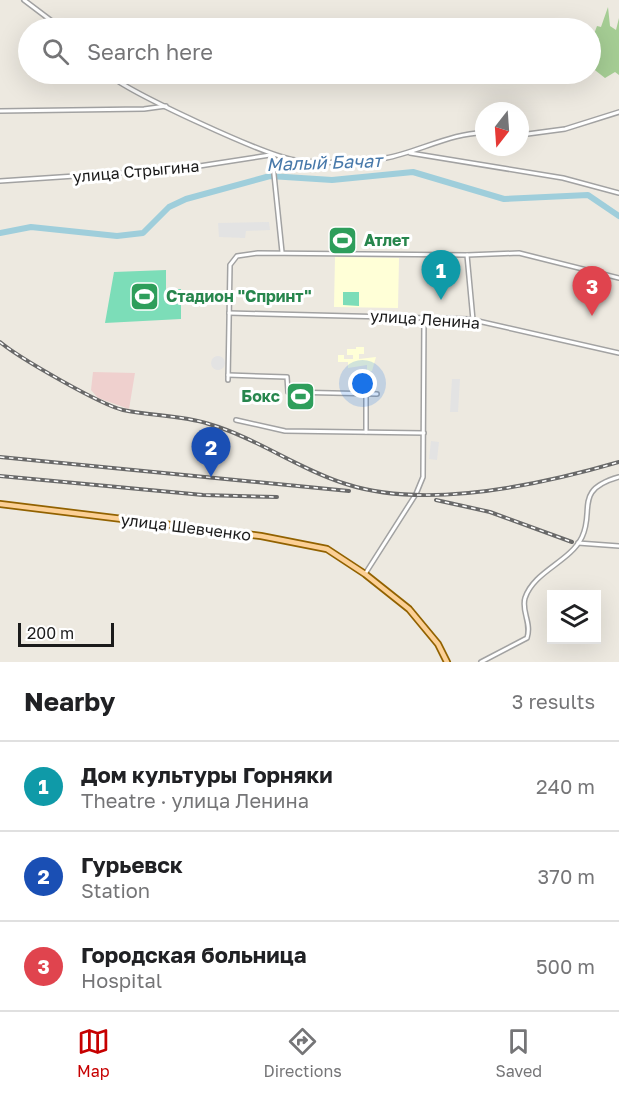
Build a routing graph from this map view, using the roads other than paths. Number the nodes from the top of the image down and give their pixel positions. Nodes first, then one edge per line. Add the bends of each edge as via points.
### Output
1 (24, 0) edge
2 (48, 18) edge
3 (127, 84) edge
4 (168, 106) junction
5 (0, 111) edge
6 (619, 112) edge
7 (529, 134) edge
8 (475, 135) edge
9 (406, 152) junction
10 (272, 154) junction
11 (0, 181) edge
12 (619, 193) edge
13 (282, 252) junction
14 (467, 255) junction
15 (619, 278) edge
16 (228, 313) junction
17 (424, 318) junction
18 (472, 320) junction
19 (619, 353) edge
20 (366, 394) junction
21 (377, 394) dead end
22 (236, 420) dead end
23 (366, 432) junction
24 (424, 433) junction
25 (619, 477) edge
26 (0, 504) edge
27 (576, 544) junction
28 (619, 546) edge
29 (365, 574) junction
30 (447, 662) edge
31 (481, 662) edge

1 - 2 street
3 - 4 street
4 - 5 street
4 - 10 street
6 - 7 street via 565,129
8 - 9 street
9 - 10 street via 346,162 295,160
9 - 12 street via 563,178
10 - 11 street, улица Стрыгина via 180,169
10 - 13 street
13 - 14 street
13 - 16 street via 237,256 230,265
14 - 15 street via 519,253
14 - 18 street
16 - 17 street, улица Ленина
16 - 20 street via 228,378 287,377 288,392
17 - 18 street, улица Ленина
17 - 24 street
18 - 19 street, улица Ленина
20 - 21 street
20 - 23 street
22 - 23 street via 285,431
23 - 24 street
24 - 29 street via 423,477 416,494
25 - 27 street via 594,490 587,503 582,537
26 - 29 main road, улица Шевченко via 261,536 327,549
27 - 28 street
27 - 31 street via 527,593 527,638
29 - 30 main road, улица Шевченко via 409,609 438,644

